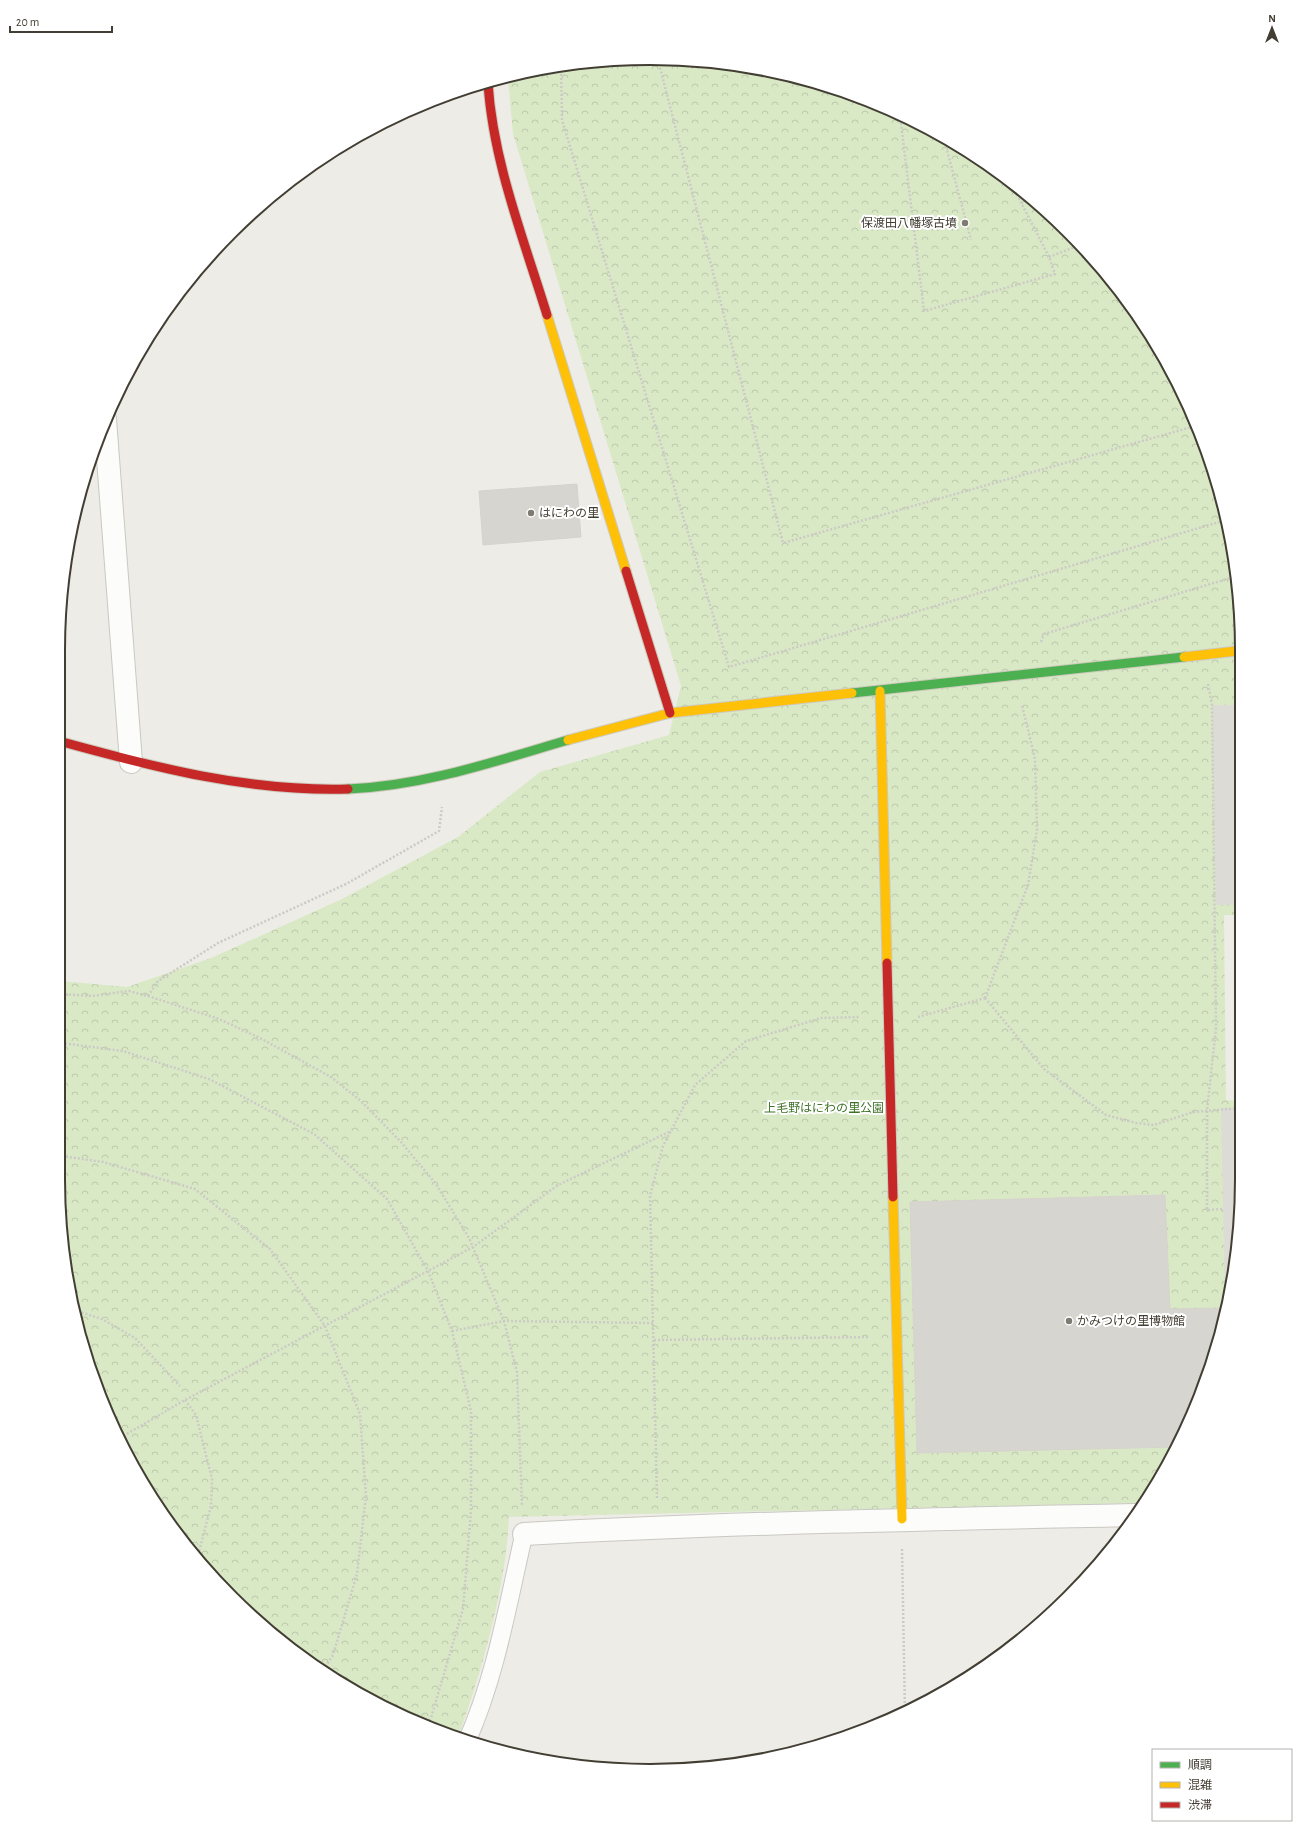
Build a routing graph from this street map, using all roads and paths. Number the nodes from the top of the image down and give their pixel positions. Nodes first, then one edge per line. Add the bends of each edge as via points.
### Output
1 (659, 65) edge
2 (561, 72) edge
3 (488, 88) edge
4 (901, 121) edge
5 (946, 145) edge
6 (1017, 195) edge
7 (971, 240) dead end
8 (1075, 248) edge
9 (1049, 257) junction
10 (1191, 427) edge
11 (106, 436) edge
12 (1221, 522) edge
13 (1230, 578) edge
14 (1040, 645) dead end
15 (1235, 652) edge
16 (1208, 683) dead end
17 (880, 691) junction
18 (1022, 701) dead end
19 (670, 713) junction
20 (65, 743) edge
21 (131, 762) junction
22 (444, 776) junction
23 (65, 994) edge
24 (148, 996) junction
25 (985, 998) junction
26 (889, 1017) junction
27 (65, 1044) edge
28 (1235, 1108) edge
29 (1207, 1110) junction
30 (671, 1131) junction
31 (65, 1156) edge
32 (1223, 1209) dead end
33 (473, 1247) junction
34 (428, 1271) junction
35 (81, 1312) edge
36 (504, 1321) junction
37 (654, 1323) junction
38 (325, 1326) junction
39 (452, 1331) junction
40 (897, 1332) junction
41 (654, 1340) junction
42 (180, 1386) dead end
43 (185, 1400) junction
44 (124, 1436) edge
45 (1128, 1515) edge
46 (902, 1519) junction
47 (658, 1527) junction
48 (524, 1534) junction
49 (199, 1551) edge
50 (326, 1666) edge
51 (905, 1706) edge
52 (429, 1720) edge
53 (470, 1735) edge

1 - 10 path via 783,544
2 - 12 path via 562,120 729,667
3 - 19 street via 503,172
4 - 9 path via 924,311 1055,274
5 - 7 path
6 - 9 path
8 - 9 path
11 - 21 street
13 - 14 path via 1044,634
15 - 17 street
16 - 29 path via 1212,705 1216,1028
17 - 19 street
17 - 26 street
18 - 25 path via 1035,759 1037,830 1028,885
19 - 22 street
20 - 21 street
21 - 22 street via 282,789 335,791 375,788
22 - 24 path via 440,832 346,884 218,943 158,981
23 - 24 path via 91,996 129,991
24 - 33 path via 219,1020 260,1038 331,1077 361,1101 401,1142 431,1178
25 - 26 path via 912,1018
25 - 29 path via 1044,1069 1106,1115 1136,1124 1154,1125
26 - 30 path via 821,1018 746,1041 695,1085
26 - 40 street
27 - 34 path via 123,1051 209,1079 314,1134 387,1199
28 - 29 path
29 - 32 path via 1207,1210
30 - 33 path via 558,1185
30 - 37 path via 663,1146 650,1196
31 - 38 path via 103,1162 195,1189 270,1249
33 - 34 path
33 - 36 path
34 - 38 path
34 - 39 path
35 - 42 path via 102,1319 135,1338
36 - 37 path
36 - 39 path
36 - 48 path via 517,1372
37 - 41 path
38 - 43 path
38 - 50 path via 360,1414 366,1496 357,1574 333,1655
39 - 52 path via 471,1412 471,1511 463,1609
40 - 41 path via 880,1337
40 - 46 street
41 - 47 path
43 - 44 path
43 - 49 path via 196,1415 212,1479 211,1506
45 - 46 street
46 - 47 street
46 - 51 path
47 - 48 street
48 - 53 lane via 479,1714

